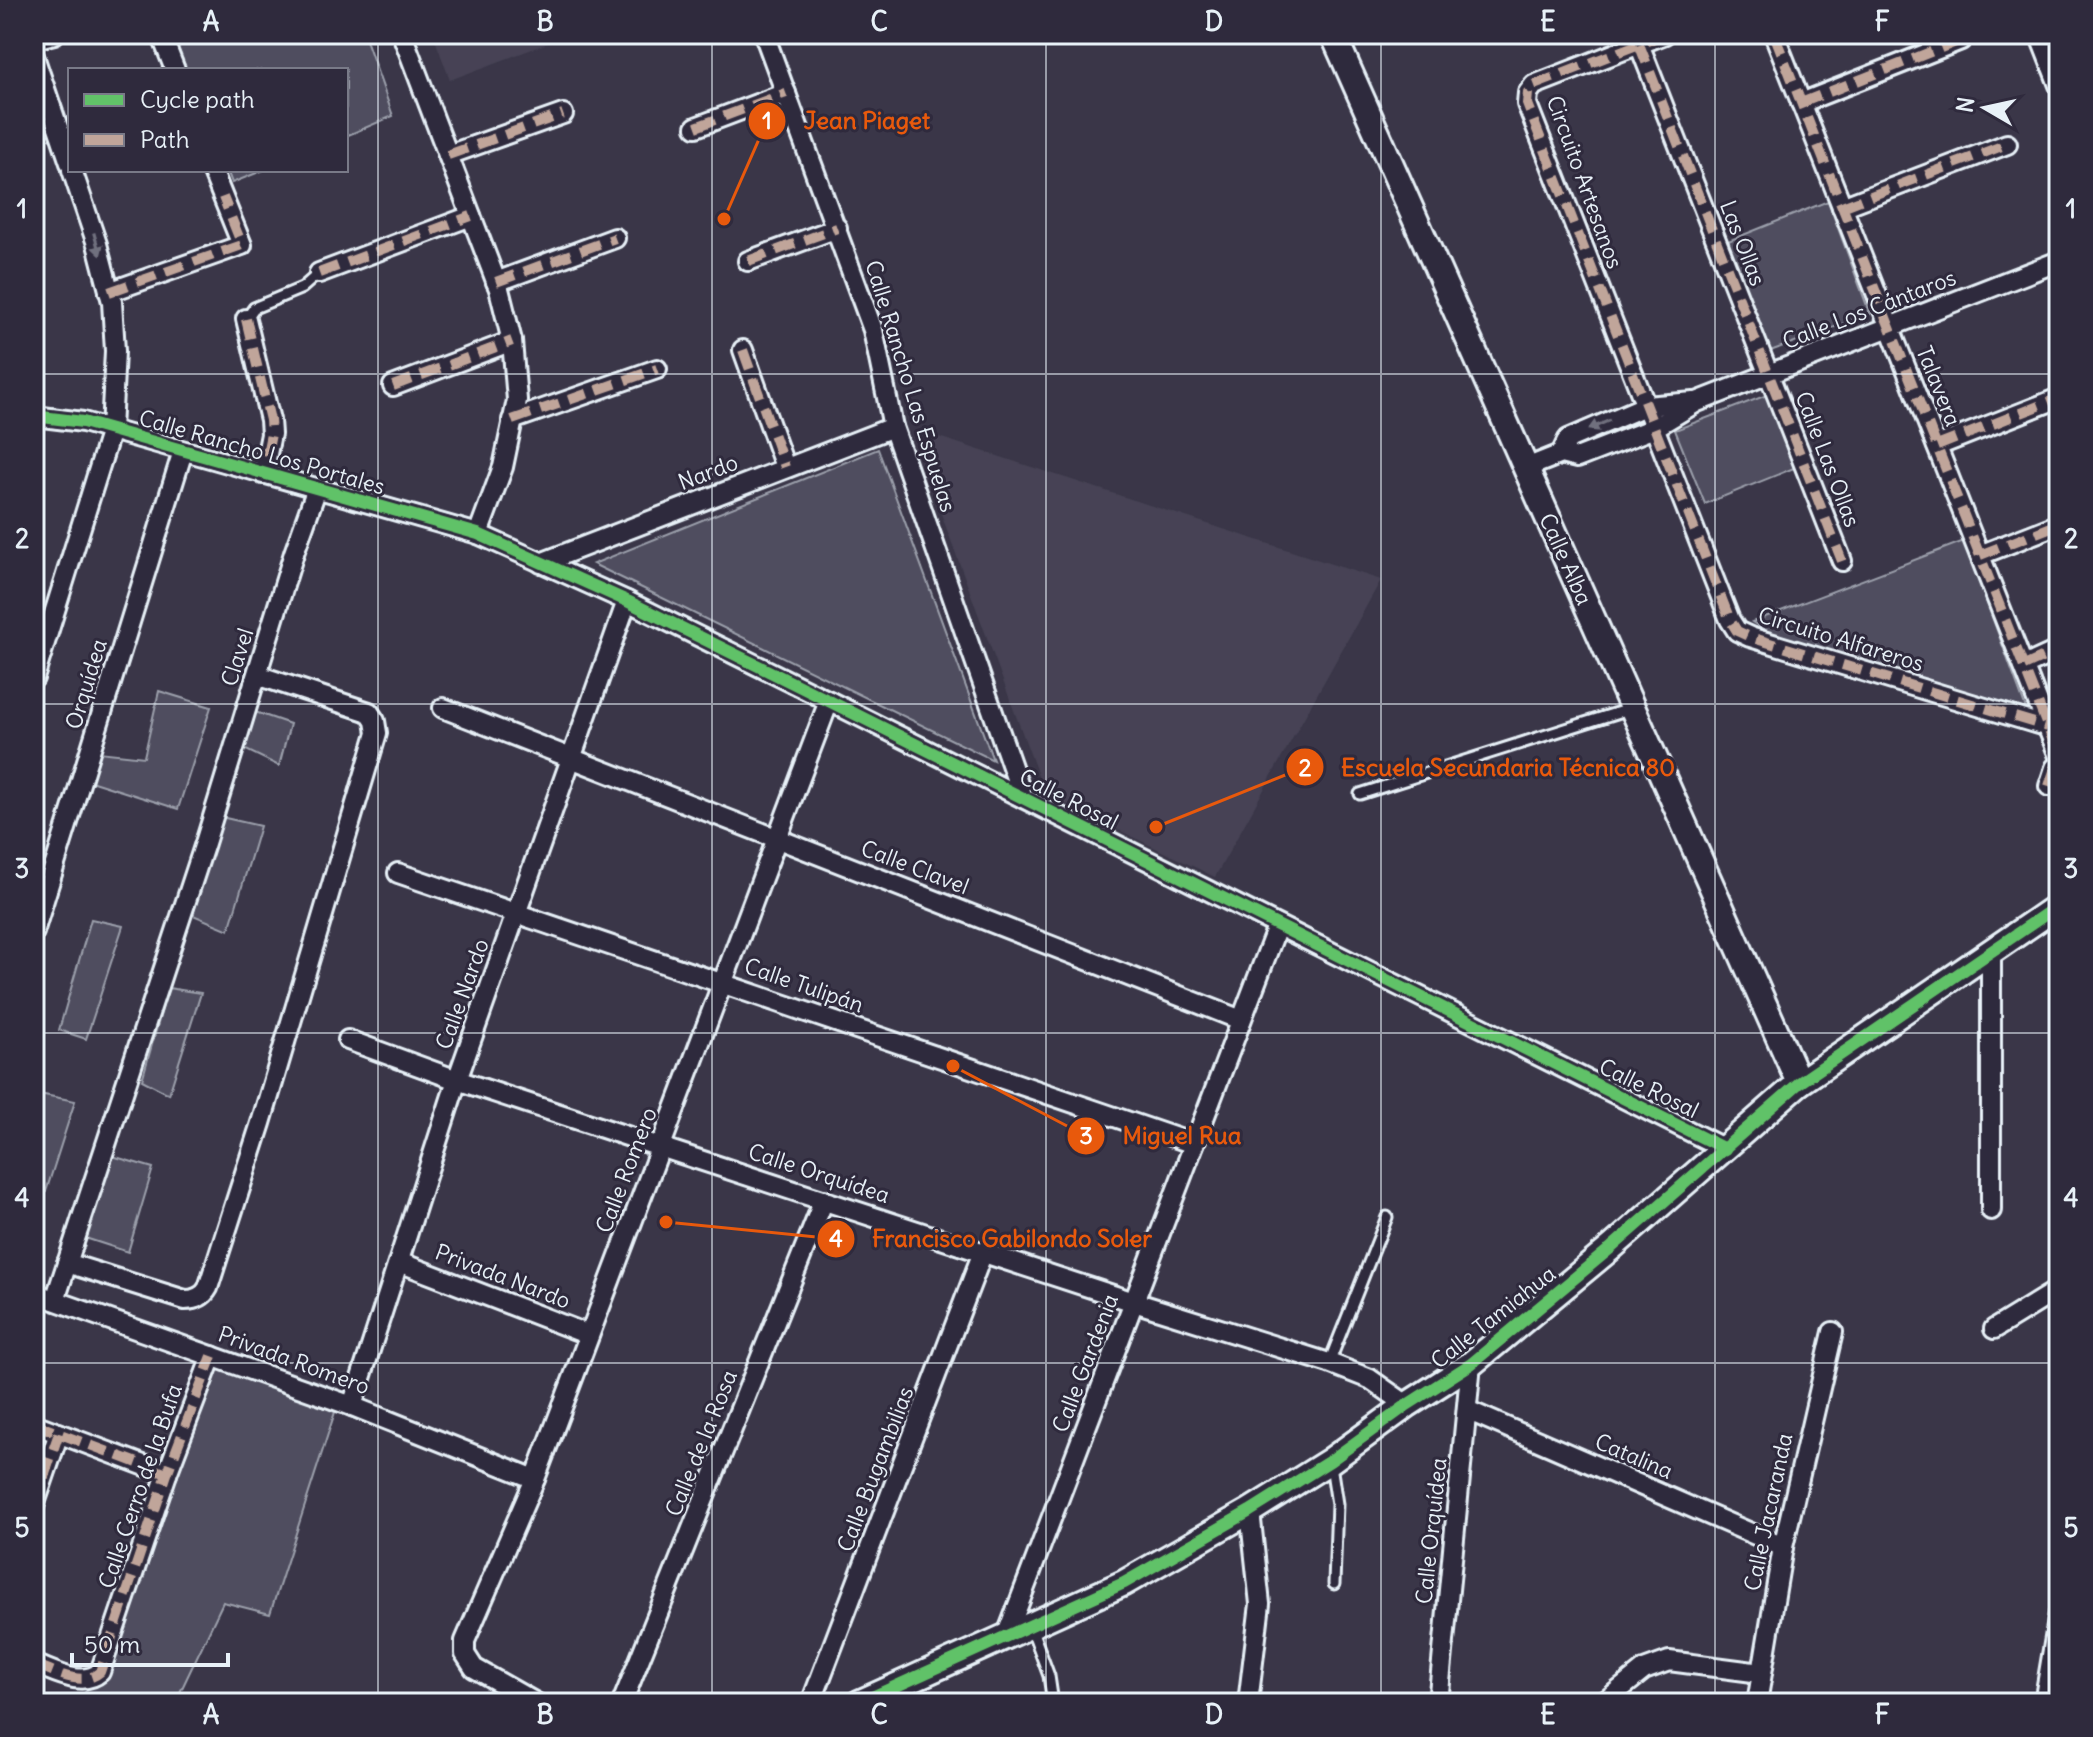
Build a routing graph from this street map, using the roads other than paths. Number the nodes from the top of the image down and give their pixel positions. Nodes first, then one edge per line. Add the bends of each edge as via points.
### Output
1 (54, 34) edge
2 (161, 34) edge
3 (402, 34) edge
4 (764, 34) edge
5 (1333, 34) edge
6 (1665, 34) edge
7 (1774, 34) edge
8 (2039, 34) edge
9 (34, 39) edge
10 (1961, 40) dead end
11 (1639, 44) junction
12 (34, 56) edge
13 (174, 68) edge
14 (2059, 85) edge
15 (786, 93) junction
16 (1801, 103) junction
17 (563, 114) dead end
18 (696, 127) dead end
19 (2007, 144) dead end
20 (448, 155) junction
21 (68, 157) edge
22 (73, 172) edge
23 (213, 172) edge
24 (1842, 207) junction
25 (471, 216) junction
26 (837, 228) junction
27 (615, 238) dead end
28 (748, 261) dead end
29 (2059, 261) edge
30 (319, 273) joint
31 (496, 282) junction
32 (109, 292) junction
33 (246, 319) joint
34 (1890, 327) junction
35 (512, 341) junction
36 (743, 350) dead end
37 (657, 369) dead end
38 (1769, 374) junction
39 (393, 386) dead end
40 (2059, 398) edge
41 (1697, 402) junction
42 (1645, 406) junction
43 (34, 416) edge
44 (512, 420) junction
45 (893, 427) junction
46 (1654, 428) junction
47 (111, 430) junction
48 (1937, 446) junction
49 (183, 451) junction
50 (1561, 454) junction
51 (785, 467) junction
52 (1526, 468) junction
53 (263, 474) junction
54 (317, 488) junction
55 (2059, 524) edge
56 (478, 534) junction
57 (1980, 555) junction
58 (1842, 561) dead end
59 (541, 563) junction
60 (627, 601) junction
61 (2059, 650) edge
62 (2024, 666) junction
63 (257, 675) junction
64 (34, 678) edge
65 (829, 701) junction
66 (443, 708) dead end
67 (1632, 708) junction
68 (2048, 727) junction
69 (2059, 756) edge
70 (571, 758) junction
71 (2059, 767) edge
72 (2049, 786) dead end
73 (1360, 794) dead end
74 (1023, 798) junction
75 (777, 839) junction
76 (398, 873) dead end
77 (2059, 905) edge
78 (517, 912) junction
79 (1277, 927) junction
80 (34, 932) edge
81 (1991, 952) junction
82 (722, 982) junction
83 (1241, 1020) junction
84 (348, 1040) dead end
85 (457, 1080) junction
86 (1799, 1083) junction
87 (1194, 1144) junction
88 (660, 1147) junction
89 (1725, 1149) junction
90 (824, 1200) junction
91 (1991, 1210) dead end
92 (1387, 1217) dead end
93 (983, 1252) junction
94 (399, 1262) junction
95 (67, 1263) junction
96 (2059, 1289) edge
97 (34, 1293) edge
98 (55, 1300) junction
99 (1134, 1302) junction
100 (1994, 1329) dead end
101 (1833, 1332) dead end
102 (589, 1335) junction
103 (212, 1356) junction
104 (1329, 1363) junction
105 (1471, 1364) junction
106 (1407, 1405) junction
107 (352, 1406) junction
108 (1467, 1410) junction
109 (34, 1424) edge
110 (59, 1433) junction
111 (1330, 1461) junction
112 (167, 1474) junction
113 (535, 1479) junction
114 (34, 1506) edge
115 (1250, 1511) junction
116 (1783, 1547) junction
117 (1334, 1584) dead end
118 (2059, 1614) edge
119 (1031, 1627) junction
120 (1006, 1637) junction
121 (34, 1664) edge
122 (1761, 1673) junction
123 (536, 1703) edge
124 (622, 1703) edge
125 (811, 1703) edge
126 (859, 1703) edge
127 (1053, 1703) edge
128 (1248, 1703) edge
129 (1438, 1703) edge
130 (1603, 1703) edge
131 (1757, 1703) edge
132 (2044, 1703) edge

1 - 9 street
2 - 13 street
3 - 20 street
4 - 15 street, Calle Rancho Las Espuelas
5 - 52 street, Calle Alba
6 - 11 street, Circuito Artesanos
7 - 16 street, Talavera
8 - 14 street
10 - 16 street
11 - 38 street, Las Ollas
11 - 42 street, Circuito Artesanos via 1534,85 1527,104
12 - 21 street
15 - 18 street
15 - 26 street, Calle Rancho Las Espuelas
16 - 24 street, Talavera
17 - 20 street
19 - 24 street
20 - 25 street
22 -> 32 street
23 - 32 street via 242,245
24 - 34 street, Talavera
25 - 30 street
25 - 31 street
26 - 28 street
26 - 45 street, Calle Rancho Las Espuelas via 879,349
27 - 31 street
29 - 34 street, Calle Los Cántaros
30 - 33 lane via 302,288 254,308
31 - 35 street
32 - 47 street via 115,351
33 - 53 street via 270,420
34 - 38 street, Calle Los Cántaros
34 - 48 street, Talavera
35 - 39 street
35 - 44 street via 517,400
36 - 51 street
37 - 44 street
38 - 41 street, Calle Los Cántaros
38 - 58 street, Calle Las Ollas
40 - 48 street
41 - 42 street, Calle Los Cántaros
41 - 46 street, Calle Los Cántaros
42 - 46 street, Circuito Artesanos
42 -> 50 street, Calle Los Cántaros via 1568,439
43 - 47 street, Calle Rancho Los Portales
44 - 56 street via 503,467
45 - 51 street, Nardo
45 - 74 street, Calle Rancho Las Espuelas
46 - 50 street, Calle Los Cántaros via 1577,458
46 - 68 street, Circuito Alfareros via 1737,631
47 - 49 street, Calle Rancho Los Portales
47 - 64 street
48 - 57 street, Talavera
49 - 53 street, Calle Rancho Los Portales
49 - 80 street, Orquídea
50 - 52 street, Calle Los Cántaros
51 - 59 street, Nardo
52 - 67 street, Calle Alba
53 - 54 street, Calle Rancho Los Portales
54 - 56 street, Calle Rancho Los Portales
54 - 63 street, Clavel
55 - 57 street
56 - 59 street, Calle Rosal
57 - 62 street, Talavera
59 - 60 street, Calle Rosal
60 - 65 street, Calle Rosal
60 - 70 street, Calle Nardo
61 - 62 street
62 - 68 street, Talavera
63 - 95 street, Clavel
63 - 95 street via 369,712 377,733 213,1273 205,1293 185,1300
65 - 74 street, Calle Rosal
65 - 75 street, Calle Romero
66 - 70 street, Calle Clavel
67 - 73 lane
67 - 86 street, Calle Alba
68 - 69 street, Talavera
70 - 75 street, Calle Clavel
70 - 78 street, Calle Nardo
71 - 72 street
74 - 79 street, Calle Rosal
75 - 82 street, Calle Romero
75 - 83 street, Calle Clavel
76 - 78 street, Calle Tulipán
77 - 81 street, Calle Tamiahua
78 - 82 street, Calle Tulipán
78 - 85 street, Calle Nardo
79 - 83 street, Calle Gardenia
79 - 89 street, Calle Rosal
81 - 86 street, Calle Tamiahua
81 - 91 street
82 - 87 street, Calle Tulipán
82 - 88 street, Calle Romero
83 - 87 street, Calle Gardenia
84 - 85 street, Calle Orquídea
85 - 88 street, Calle Orquídea
85 - 94 street, Calle Nardo
86 - 89 street, Calle Tamiahua
87 - 99 street, Calle Gardenia
88 - 90 street, Calle Orquídea
88 - 102 street, Calle Romero
89 - 105 street, Calle Tamiahua
90 - 93 street, Calle Orquídea
90 - 124 street, Calle de la Rosa
92 - 104 lane
93 - 99 street, Calle Orquídea
93 - 125 street, Calle Bugambilias
94 - 102 street, Privada Nardo
94 - 107 street, Calle Nardo
95 - 98 street, Clavel
96 - 100 street
97 - 98 street, Privada Romero
98 - 103 street, Privada Romero
99 - 104 street, Calle Orquídea
99 - 120 street, Calle Gardenia
101 - 116 street, Calle Jacaranda
102 - 113 street, Calle Romero
103 - 107 street, Privada Romero
103 - 112 street, Calle Cerro de la Bufa
104 - 106 street, Calle Orquídea via 1370,1379
105 - 106 street, Calle Tamiahua
105 - 108 street, Calle Orquídea
106 - 111 street, Calle Tamiahua
107 - 113 street, Privada Romero
108 - 116 street, Catalina
108 - 129 street, Calle Orquídea
109 - 110 street
110 - 112 street
110 - 114 street
111 - 115 street, Calle Tamiahua
111 - 117 lane via 1337,1504
112 - 121 street, Calle Cerro de la Bufa via 96,1676 79,1679
113 - 123 street, Calle Romero via 469,1630 465,1654 474,1668
115 - 119 street, Calle Tamiahua via 1124,1583
115 - 128 street via 1260,1604
116 - 122 street, Calle Jacaranda
118 - 132 street
119 - 120 street, Calle Tamiahua
119 - 127 lane
120 - 126 street, Calle Tamiahua
122 - 130 street via 1669,1661 1644,1670
122 - 131 street, Calle Jacaranda

